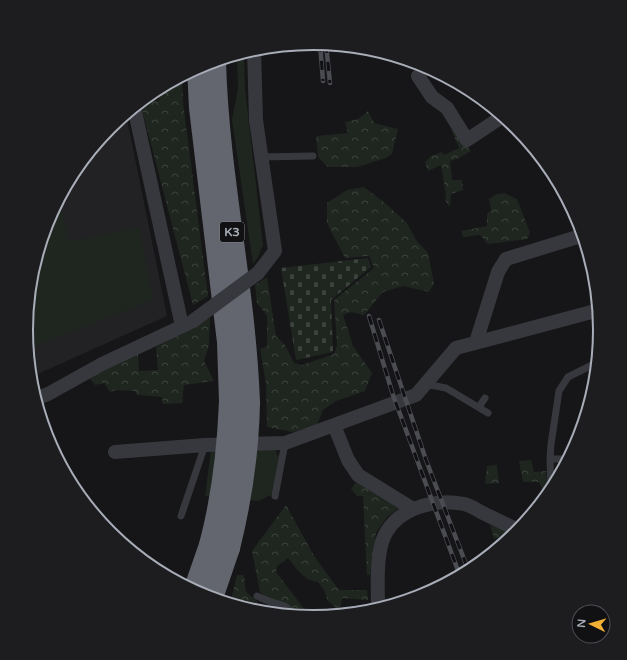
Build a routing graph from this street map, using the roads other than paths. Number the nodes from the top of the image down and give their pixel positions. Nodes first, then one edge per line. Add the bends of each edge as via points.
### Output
1 (254, 56) edge
2 (215, 67) edge
3 (198, 74) edge
4 (418, 76) dead end
5 (135, 114) edge
6 (498, 119) edge
7 (313, 156) dead end
8 (262, 157) junction
9 (578, 237) edge
10 (593, 312) edge
11 (181, 326) junction
12 (476, 342) junction
13 (592, 365) edge
14 (425, 384) junction
15 (41, 397) edge
16 (485, 398) dead end
17 (240, 402) junction
18 (479, 407) junction
19 (488, 413) dead end
20 (334, 425) junction
21 (285, 443) junction
22 (205, 445) junction
23 (115, 452) dead end
24 (550, 459) junction
25 (562, 459) edge
26 (551, 480) edge
27 (275, 496) dead end
28 (413, 509) junction
29 (182, 516) dead end
30 (512, 528) edge
31 (220, 547) junction
32 (197, 585) edge
33 (213, 592) edge
34 (257, 596) dead end
35 (378, 603) edge
36 (289, 609) edge

1 - 8 street via 256,120
2 - 17 highway, K3 via 218,126 245,339
3 - 17 highway, K3 via 200,108 228,342
4 - 6 street via 432,97 447,108 468,140
5 - 11 street
7 - 8 lane
8 - 11 street, bridge via 275,251 258,273
9 - 12 street via 506,259 498,272
10 - 12 street
11 - 15 street
12 - 14 street via 456,348
13 - 24 lane via 568,377 559,391
14 - 18 lane via 446,388
14 - 20 street via 416,395
16 - 18 lane
17 - 31 highway, K3, bridge via 248,432 243,486 238,514
18 - 19 lane
20 - 21 street
20 - 28 street via 348,460 358,475
21 - 22 street
21 - 27 lane
22 - 23 street
22 - 29 lane
24 - 25 lane
24 - 26 lane
28 - 30 street via 427,504 465,504
28 - 35 street via 390,527 383,542 378,575
31 - 32 highway, K3
31 - 33 highway, K3
34 - 36 lane

